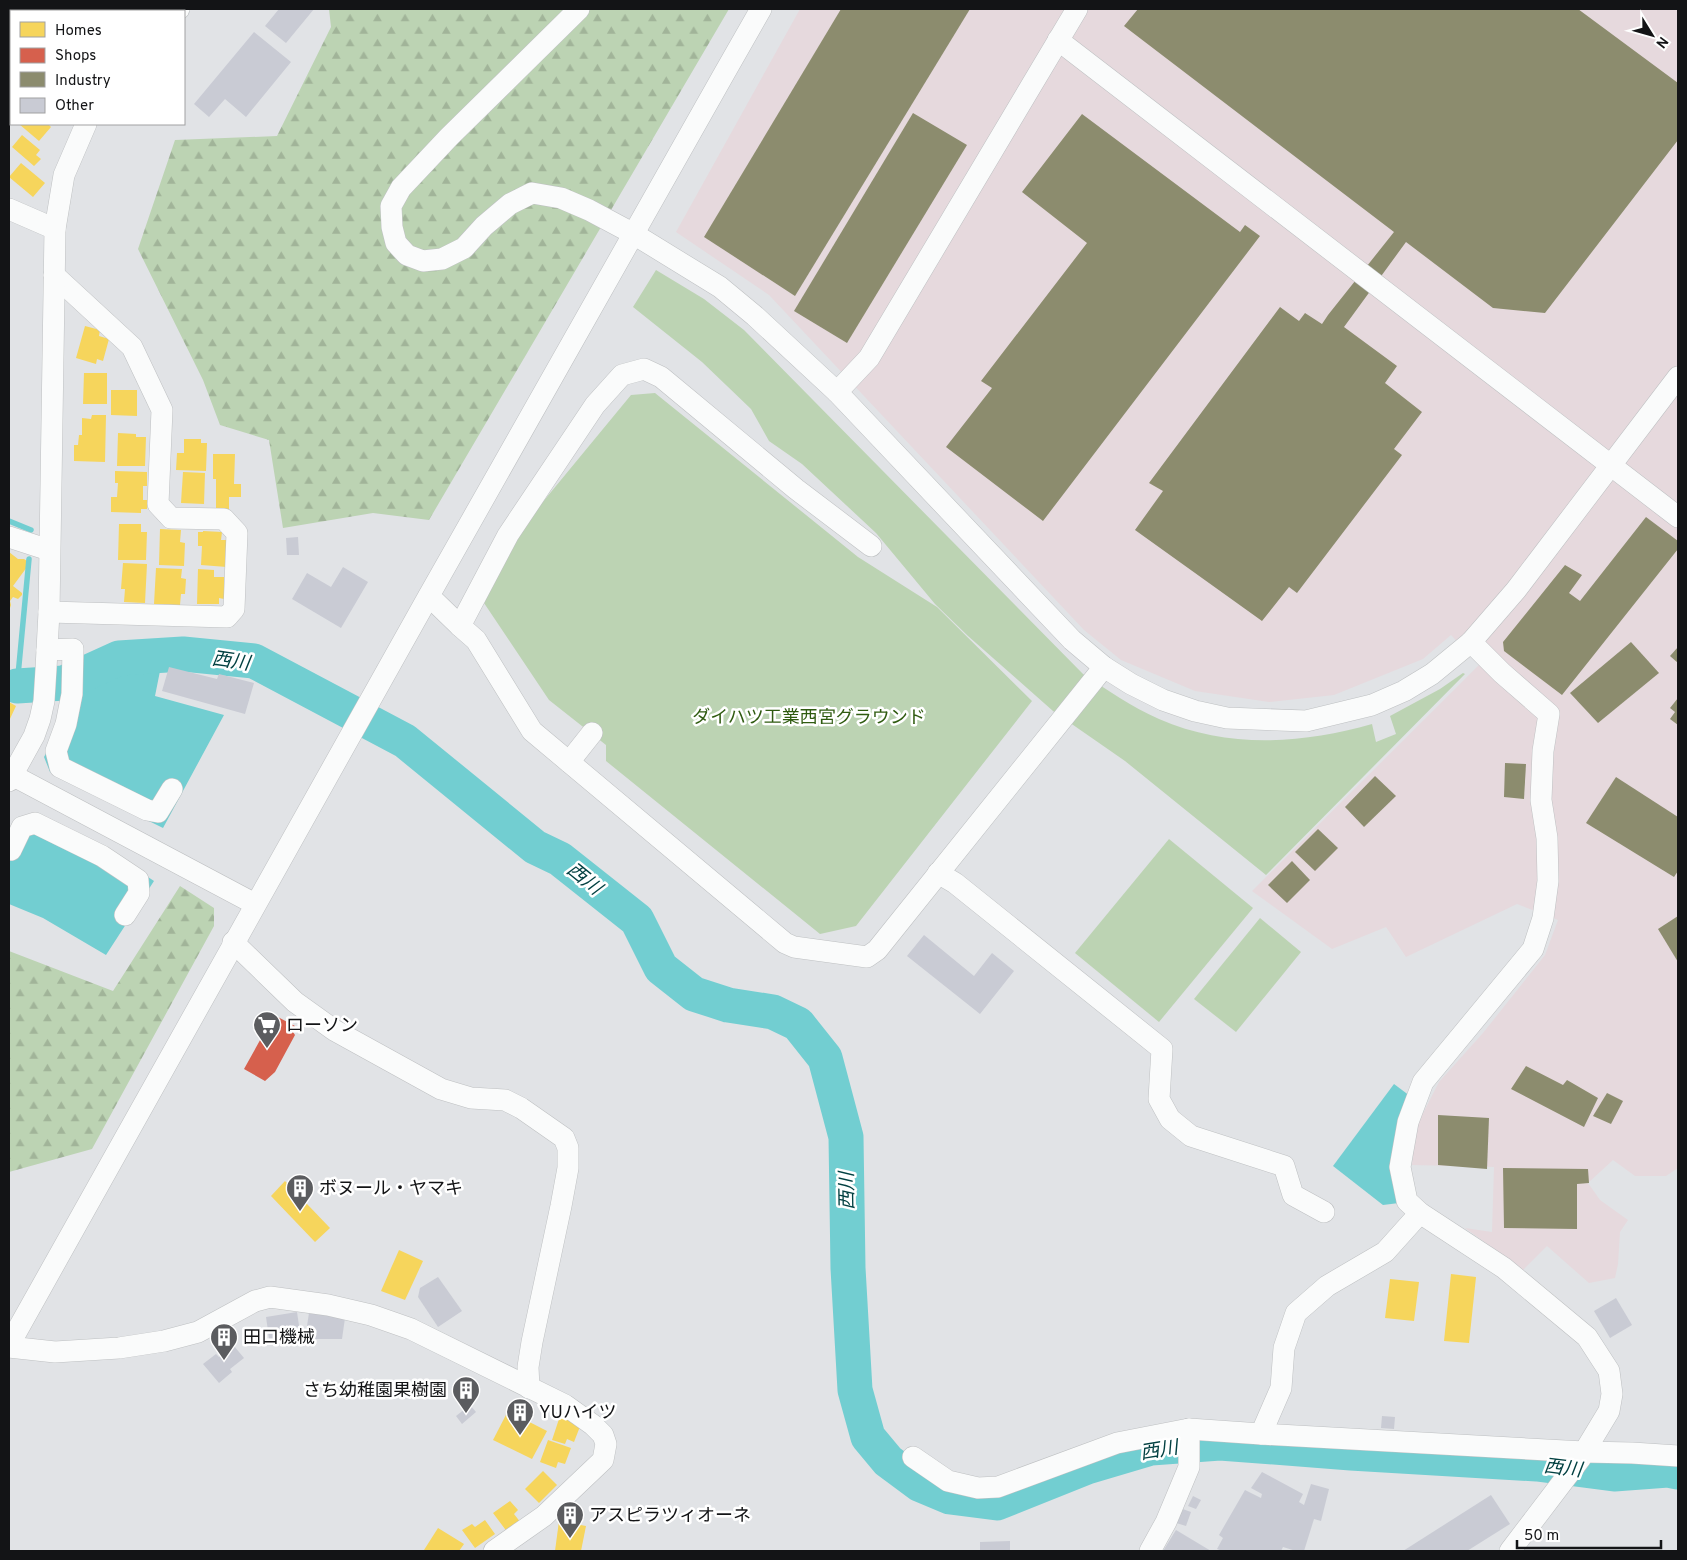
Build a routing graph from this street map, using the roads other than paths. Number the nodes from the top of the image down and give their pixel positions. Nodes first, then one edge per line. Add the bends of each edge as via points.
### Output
1 (579, 9) edge
2 (761, 9) edge
3 (1077, 9) edge
4 (1058, 40) junction
5 (86, 125) edge
6 (9, 209) edge
7 (55, 229) junction
8 (632, 234) junction
9 (54, 275) junction
10 (1678, 377) edge
11 (837, 392) junction
12 (1611, 464) junction
13 (1678, 516) edge
14 (9, 537) edge
15 (871, 546) dead end
16 (49, 550) junction
17 (429, 596) junction
18 (49, 612) junction
19 (460, 626) junction
20 (1470, 642) junction
21 (47, 660) junction
22 (1104, 667) junction
23 (592, 733) dead end
24 (569, 762) junction
25 (10, 778) edge
26 (172, 790) dead end
27 (9, 849) edge
28 (938, 873) junction
29 (255, 904) junction
30 (125, 915) dead end
31 (233, 942) junction
32 (1324, 1212) dead end
33 (1420, 1213) junction
34 (9, 1346) edge
35 (529, 1388) junction
36 (1189, 1429) junction
37 (1261, 1434) junction
38 (1582, 1456) junction
39 (1678, 1456) edge
40 (912, 1457) dead end
41 (494, 1551) edge
42 (1150, 1551) edge
43 (1510, 1551) edge

1 - 8 street via 401,188 391,206 392,227 396,243 407,255 423,262 442,259 464,248 510,204 532,193 561,198
2 - 8 street
3 - 4 street
4 - 11 street via 868,358
4 - 12 street
5 - 7 street via 64,175
6 - 7 street
7 - 9 street
8 - 11 street via 720,287
8 - 17 street
9 - 16 street
9 - 18 street via 132,347 162,410 158,504 171,518 224,519 238,533 234,609 227,617
10 - 12 street
11 - 22 street via 1047,615
12 - 13 street
12 - 20 street via 1516,590
14 - 16 street
15 - 19 street via 796,489 661,377 644,369 622,375 595,404 508,535
16 - 18 street
17 - 19 street
17 - 29 street
18 - 21 street
19 - 24 street via 476,640 532,731
20 - 22 street via 1432,674 1404,691 1372,705 1306,721 1227,718 1195,711 1163,700
20 - 33 street via 1549,714 1543,751 1541,800 1547,838 1548,881 1543,918 1533,949 1423,1082 1408,1122 1400,1167 1407,1201
21 - 25 street via 40,719
21 - 26 street via 73,649 72,694 56,751 60,767 147,810 158,812
22 - 28 street
23 - 24 street
24 - 28 street via 785,943 794,947 867,957 877,950
25 - 29 street
27 - 30 street via 22,827 35,823 102,856 138,880 139,893
28 - 32 street via 1162,1049 1158,1099 1170,1119 1191,1136 1284,1166 1293,1195
29 - 31 street
31 - 34 street
31 - 35 street via 295,1002 334,1030 441,1089 471,1098 505,1100 564,1138 568,1148 568,1168 532,1342
33 - 37 street via 1385,1252 1327,1286 1296,1313 1284,1348 1281,1388
33 - 38 street via 1504,1268 1587,1337 1609,1371 1612,1394 1609,1411
34 - 35 street via 55,1352 164,1341 198,1332 255,1300 270,1297 328,1305 411,1329
35 - 41 street via 565,1405 593,1425 603,1435 606,1453 603,1460 544,1516
36 - 37 street
36 - 40 street via 1117,1443 998,1487 978,1488 948,1481
36 - 42 street via 1189,1468
37 - 38 street
38 - 39 street via 1632,1452
38 - 43 street

